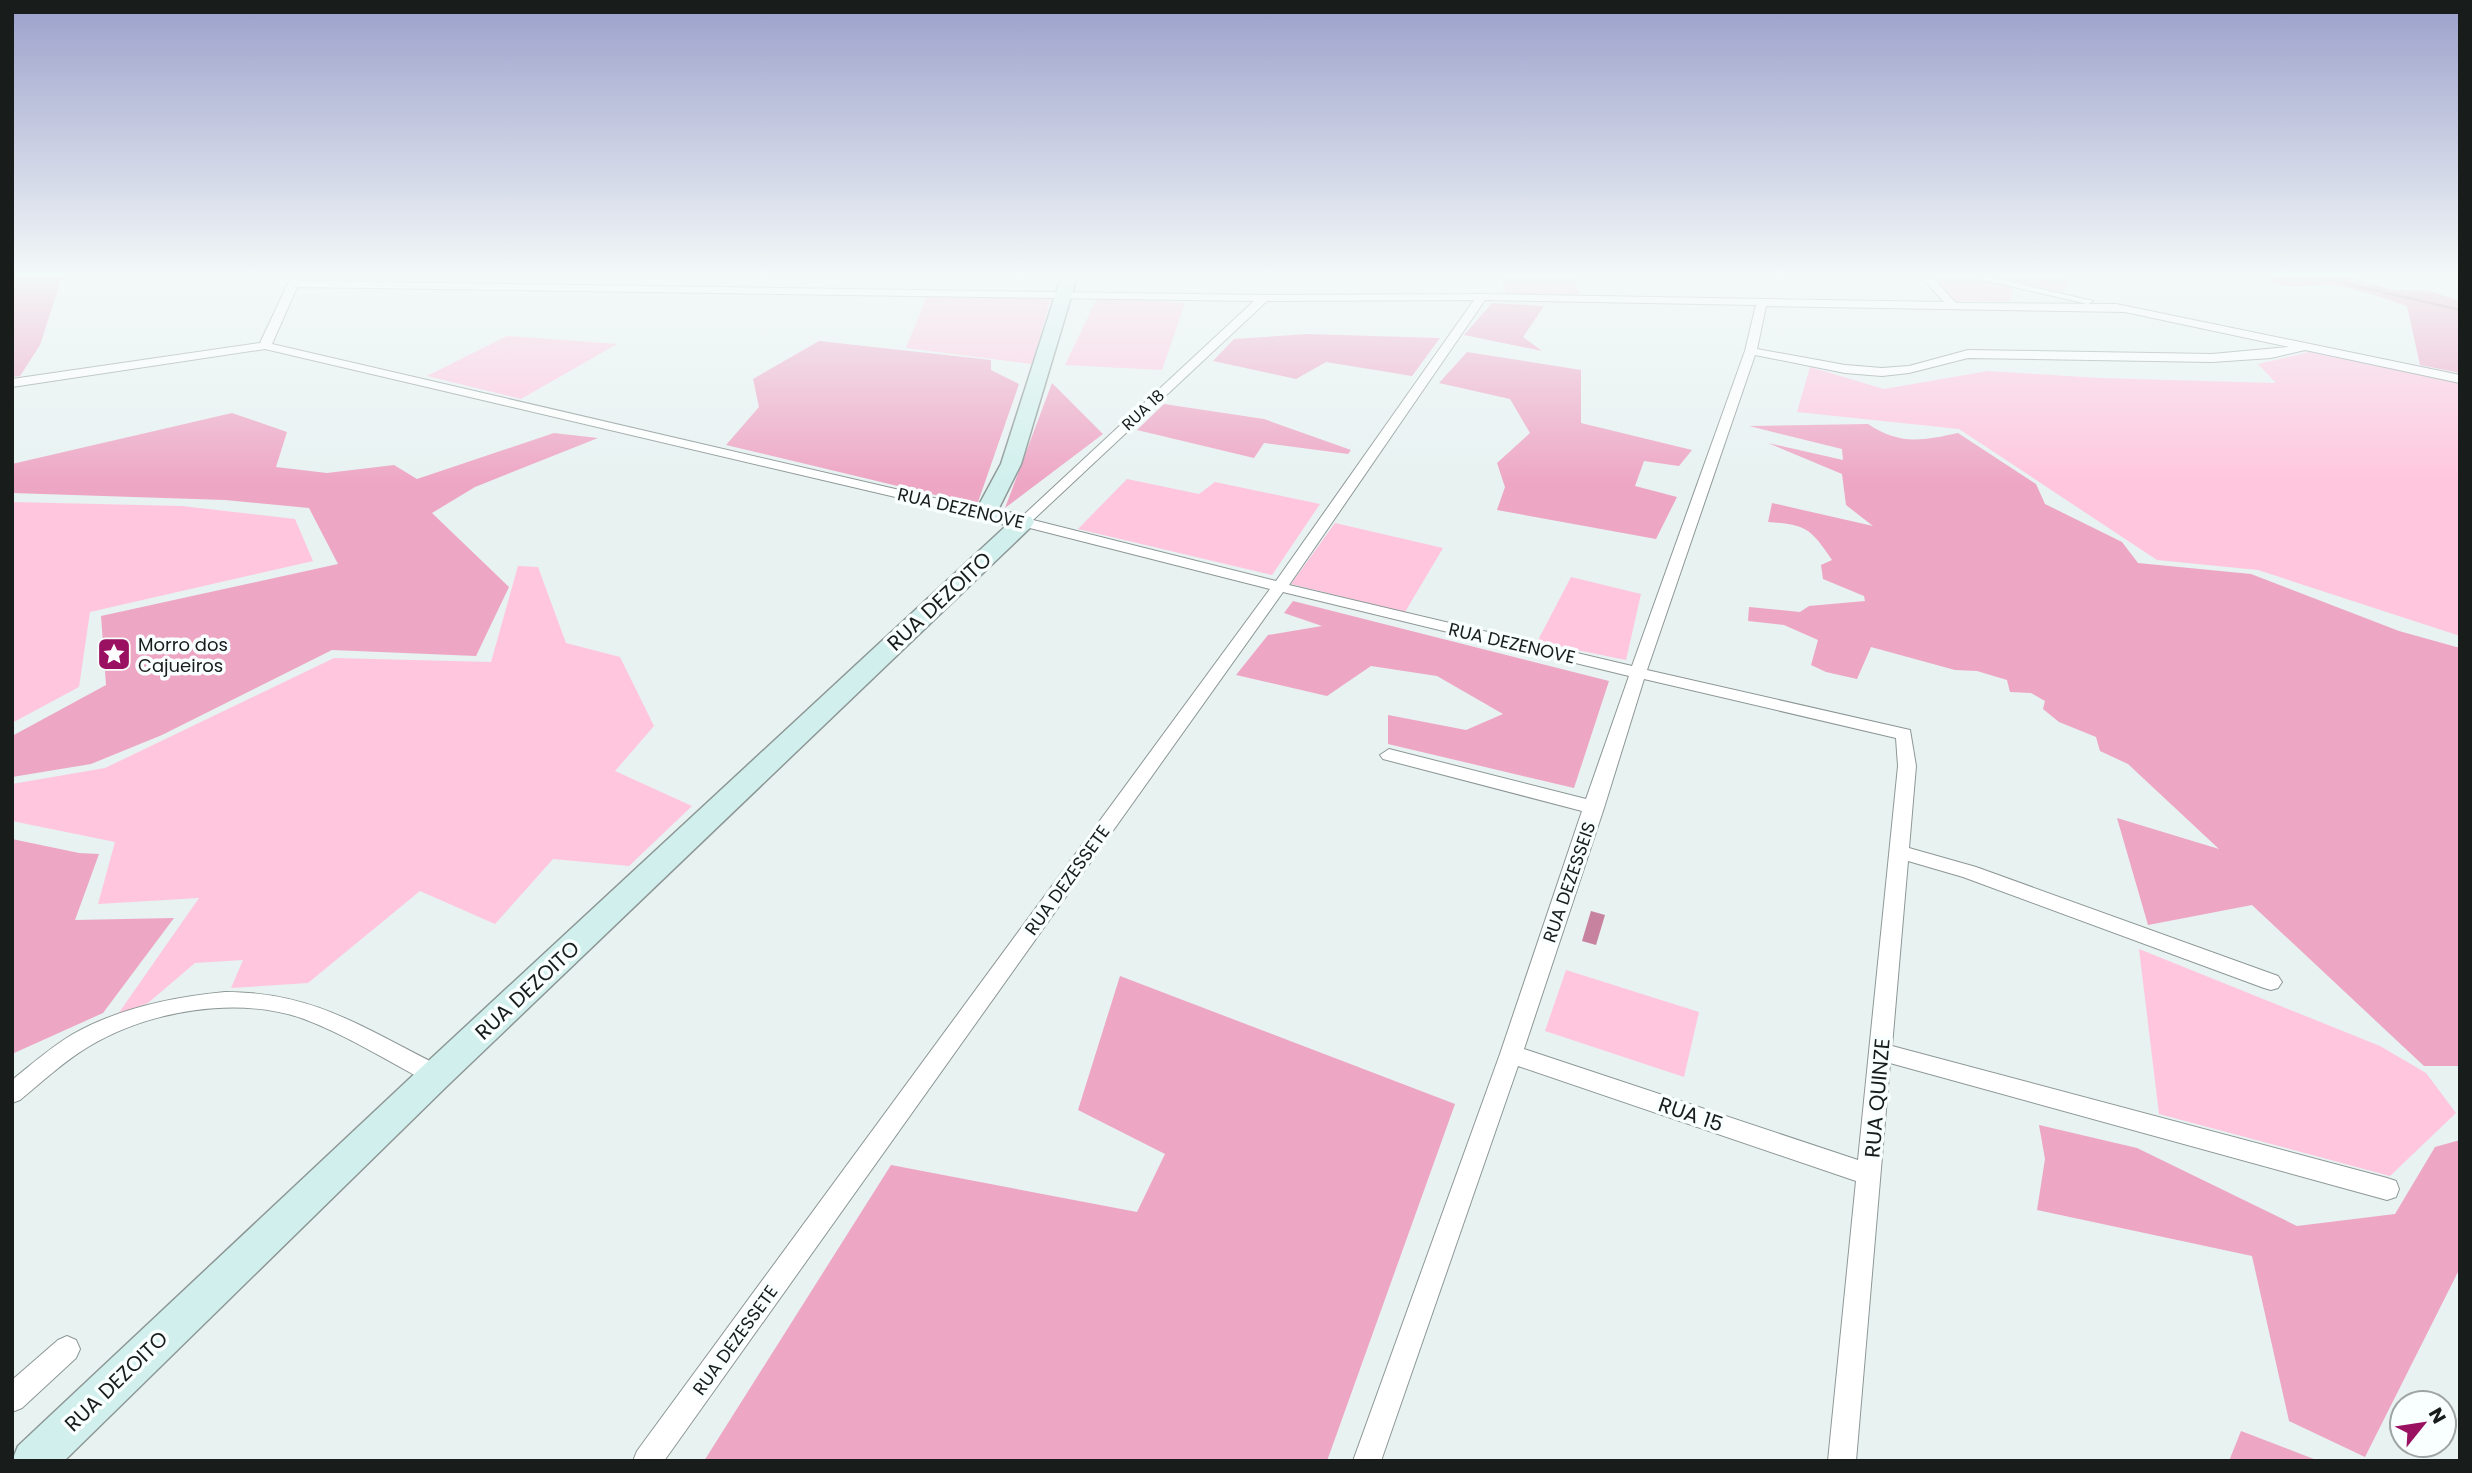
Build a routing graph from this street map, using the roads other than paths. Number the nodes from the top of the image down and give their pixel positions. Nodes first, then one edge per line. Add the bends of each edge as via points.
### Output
1 (265, 346) joint
2 (1047, 346) edge
3 (1213, 346) edge
4 (1448, 346) edge
5 (1752, 346) edge
6 (2307, 346) joint
7 (1751, 351) junction
8 (2460, 379) edge
9 (12, 383) edge
10 (985, 514) junction
11 (1023, 522) junction
12 (1280, 586) junction
13 (1638, 672) junction
14 (1904, 734) joint
15 (1388, 755) dead end
16 (1595, 808) junction
17 (1899, 852) junction
18 (2271, 982) dead end
19 (1882, 1052) junction
20 (1511, 1054) junction
21 (436, 1075) junction
22 (12, 1093) edge
23 (1870, 1175) junction
24 (2386, 1189) dead end
25 (67, 1349) dead end
26 (12, 1398) edge
27 (33, 1461) edge
28 (647, 1461) edge
29 (1367, 1461) edge
30 (1842, 1461) edge

1 - 9 street, RUA DEZENOVE
1 - 10 street, RUA DEZENOVE
2 - 10 main road via 1011,464
3 - 11 street, RUA 18
4 - 12 street, RUA DEZESSETE
5 - 7 street, RUA DEZESSEIS
6 - 7 street via 2212,358 1968,354 1884,372
6 - 8 street
7 - 13 street, RUA DEZESSEIS
10 - 11 main road, RUA DEZENOVE
11 - 12 street, RUA DEZENOVE
11 - 21 main road, RUA DEZOITO
12 - 13 street, RUA DEZENOVE
12 - 28 street, RUA DEZESSETE
13 - 14 street, RUA DEZENOVE
13 - 16 street, RUA DEZESSEIS
14 - 17 street, RUA QUINZE via 1907,766
15 - 16 street
16 - 20 street, RUA DEZESSEIS
17 - 18 street via 1969,872
17 - 19 street, RUA QUINZE
19 - 23 street, RUA QUINZE
19 - 24 street
20 - 23 street, RUA 15
20 - 29 street, RUA DEZESSEIS
21 - 22 street via 307,1012 261,999 220,1000 176,1007 87,1036
21 - 27 main road, RUA DEZOITO
23 - 30 street, RUA QUINZE
25 - 26 street

